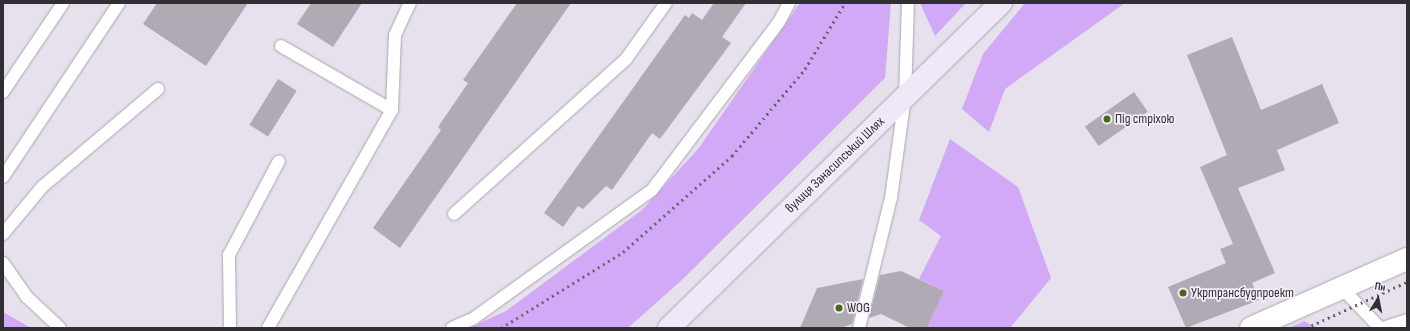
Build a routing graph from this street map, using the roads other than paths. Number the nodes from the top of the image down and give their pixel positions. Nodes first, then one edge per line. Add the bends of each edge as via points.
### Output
1 (63, 3) edge
2 (119, 3) edge
3 (410, 3) edge
4 (666, 3) edge
5 (789, 3) edge
6 (908, 3) edge
7 (1001, 3) edge
8 (281, 46) dead end
9 (158, 89) dead end
10 (3, 92) edge
11 (905, 96) junction
12 (392, 110) junction
13 (279, 161) dead end
14 (3, 177) edge
15 (454, 214) dead end
16 (3, 234) edge
17 (1407, 259) edge
18 (3, 263) edge
19 (1342, 288) junction
20 (1407, 320) edge
21 (60, 328) edge
22 (230, 328) edge
23 (268, 328) edge
24 (452, 328) edge
25 (669, 328) edge
26 (859, 328) edge
27 (1251, 328) edge
28 (1382, 328) edge

1 - 10 lane
2 - 14 lane
3 - 12 lane via 394,35
4 - 15 lane via 626,59
5 - 24 lane via 779,22 652,190 474,318
6 - 11 lane
7 - 11 main road, вулиця Занасипський Шлях
8 - 12 lane
9 - 16 lane via 42,188
11 - 25 main road, вулиця Занасипський Шлях
11 - 26 lane via 891,198
12 - 23 lane
13 - 22 lane via 229,255
17 - 19 street
18 - 21 lane via 27,297
19 - 27 street
19 - 28 lane
20 - 28 lane

